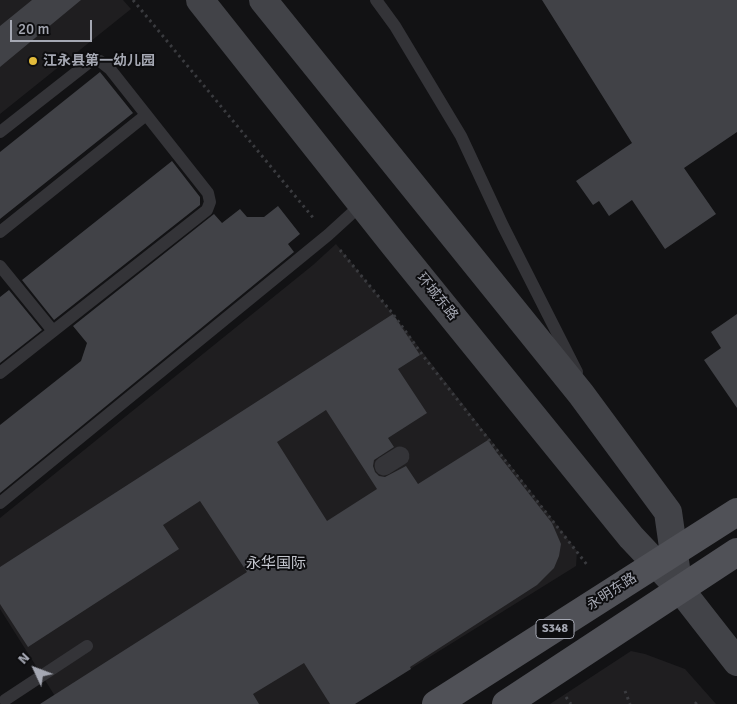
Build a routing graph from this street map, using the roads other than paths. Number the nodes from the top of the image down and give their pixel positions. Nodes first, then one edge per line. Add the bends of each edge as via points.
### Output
1 (200, 0) edge
2 (263, 0) edge
3 (376, 0) edge
4 (146, 115) junction
5 (0, 132) edge
6 (362, 204) junction
7 (0, 232) edge
8 (0, 266) edge
9 (54, 331) junction
10 (0, 373) edge
11 (607, 429) junction
12 (400, 456) dead end
13 (384, 466) dead end
14 (0, 503) edge
15 (737, 512) edge
16 (737, 552) edge
17 (664, 558) junction
18 (680, 589) junction
19 (87, 646) dead end
20 (737, 662) edge
21 (4, 699) edge
22 (436, 704) edge
23 (506, 704) edge

1 - 6 main road, 环城东路
2 - 11 main road
3 - 11 lane via 461,136 503,226
4 - 5 lane via 110,69 100,61 92,60
4 - 7 lane
4 - 9 lane via 208,193 210,202 207,210
6 - 14 lane
6 - 17 main road, 环城东路 via 631,537
8 - 9 lane
9 - 10 lane
11 - 17 main road via 668,512
12 - 13 street
15 - 17 main road, 永明东路 / S348
16 - 18 main road, S348
17 - 18 main road, 环城东路
17 - 22 main road, 永明东路 / S348
18 - 20 main road, 环城东路
18 - 23 main road, S348
19 - 21 lane

